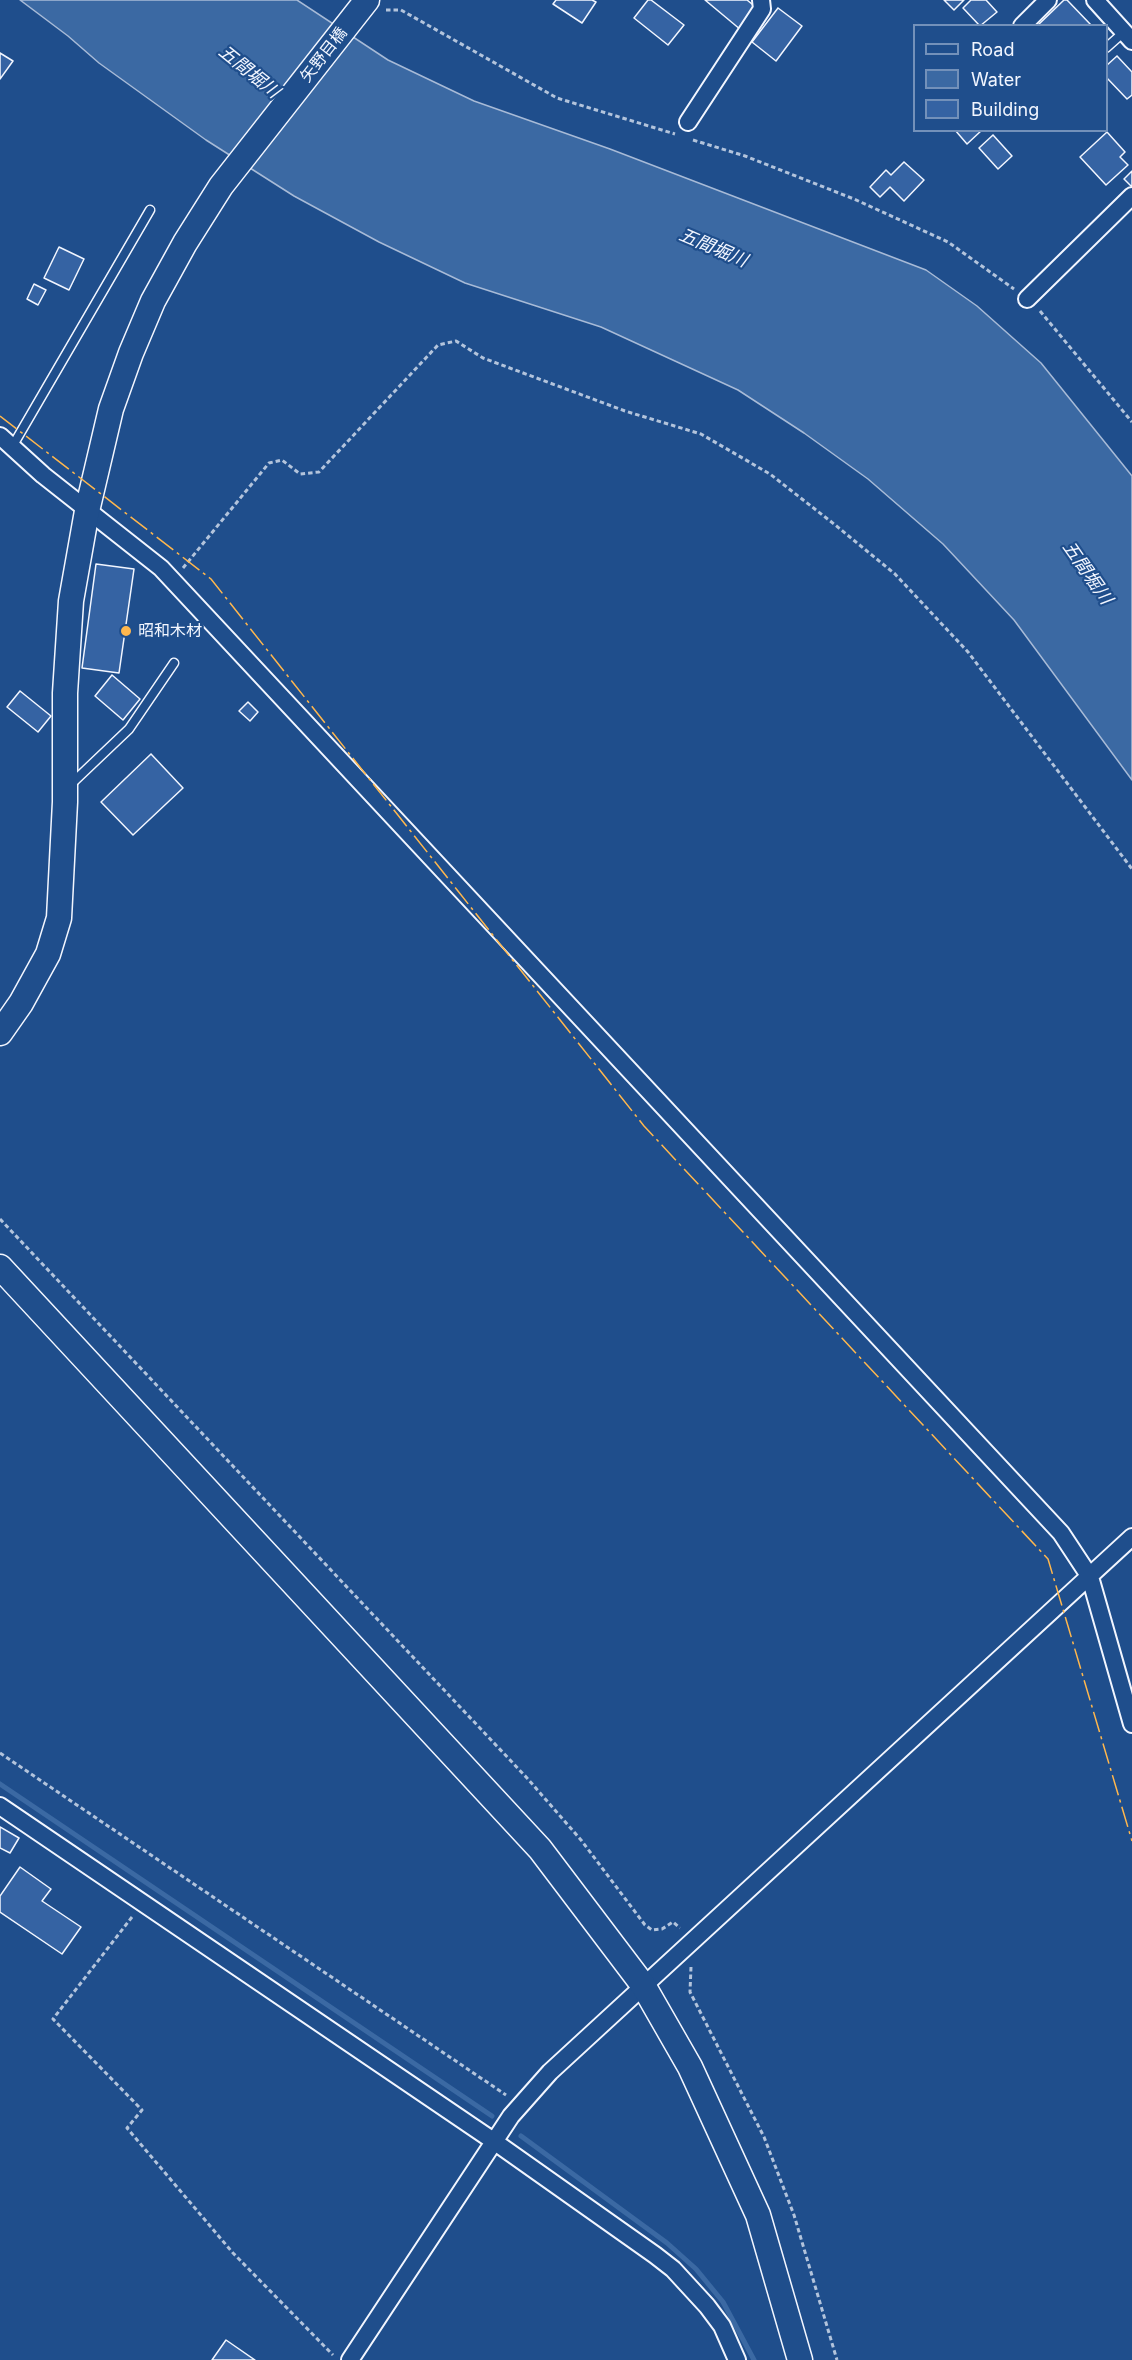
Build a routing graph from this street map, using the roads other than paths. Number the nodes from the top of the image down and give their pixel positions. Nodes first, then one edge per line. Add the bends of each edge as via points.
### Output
1 (761, 0) edge
2 (1048, 0) edge
3 (1095, 0) edge
4 (363, 5) edge
5 (1024, 24) edge
6 (1128, 36) edge
7 (1108, 47) edge
8 (686, 132) road end
9 (1132, 196) edge
10 (150, 210) dead end
11 (1027, 299) road end
12 (6, 441) edge
13 (87, 511) junction
14 (174, 663) dead end
15 (65, 790) junction
16 (0, 1033) edge
17 (0, 1267) edge
18 (1132, 1538) edge
19 (1090, 1576) junction
20 (1132, 1724) edge
21 (0, 1806) edge
22 (643, 1985) junction
23 (495, 2142) junction
24 (350, 2360) edge
25 (737, 2360) edge
26 (800, 2360) edge

1 - 8 street via 762,9
2 - 5 street
3 - 6 street
4 - 13 street, 矢野目橋 via 221,186 158,291 111,409
6 - 7 lane
9 - 11 street
10 - 12 lane
12 - 13 street
13 - 15 street, 矢野目橋 via 71,601 65,693
13 - 19 street via 161,568 1061,1533
14 - 15 lane via 129,729
15 - 16 street, 矢野目橋 via 59,918 48,954
17 - 22 street via 540,1849
18 - 19 street
19 - 20 street
19 - 22 street
21 - 23 street
22 - 23 street via 550,2072 520,2105
22 - 26 street via 690,2067 758,2215
23 - 24 street
23 - 25 street via 673,2269 722,2326

